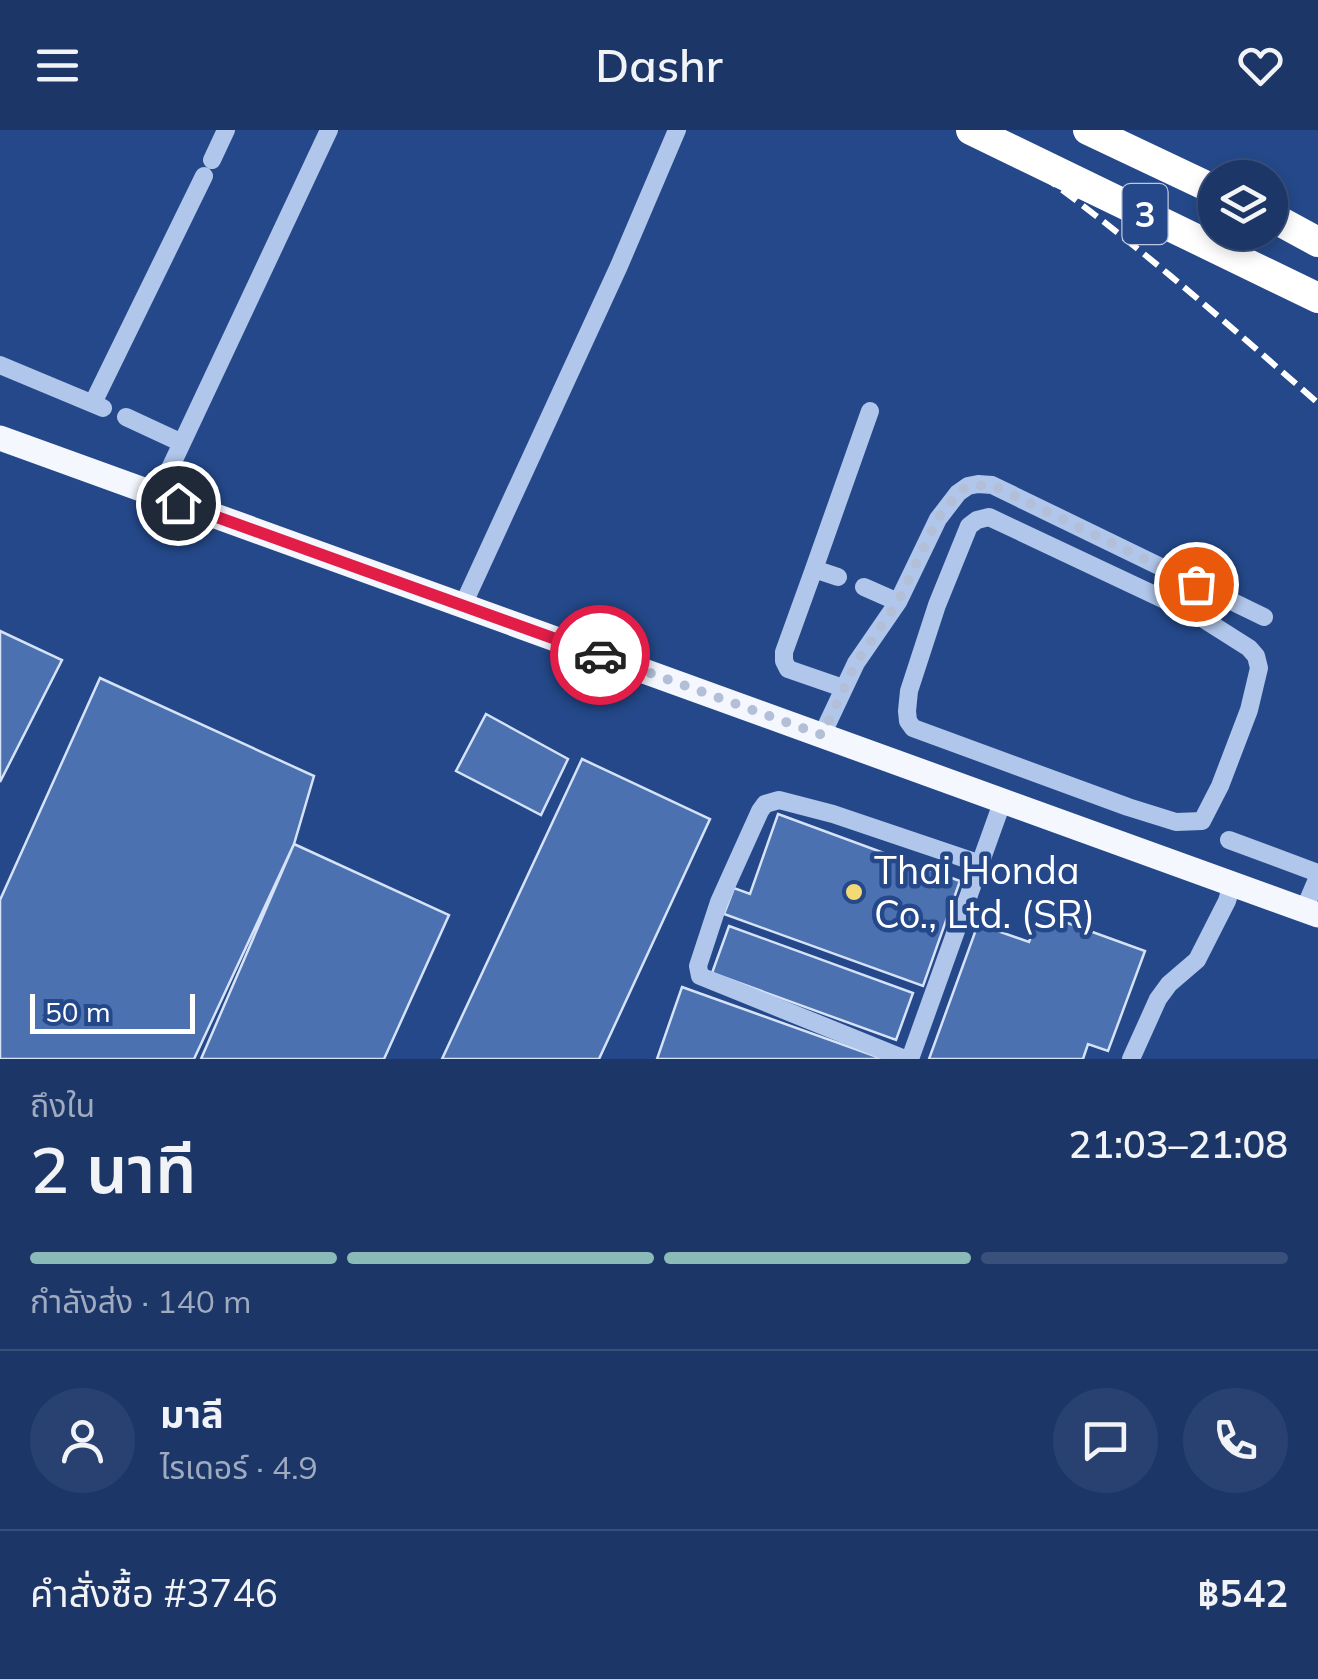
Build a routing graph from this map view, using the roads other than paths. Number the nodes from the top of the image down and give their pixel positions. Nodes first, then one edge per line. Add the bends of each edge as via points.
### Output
1 (226, 130) edge
2 (329, 130) edge
3 (677, 130) edge
4 (971, 130) edge
5 (1088, 130) edge
6 (1198, 182) edge
7 (1318, 298) edge
8 (0, 365) edge
9 (870, 411) dead end
10 (126, 418) dead end
11 (0, 438) edge
12 (182, 443) junction
13 (958, 493) junction
14 (157, 496) junction
15 (977, 520) junction
16 (814, 570) junction
17 (838, 577) dead end
18 (864, 587) dead end
19 (898, 602) junction
20 (463, 605) junction
21 (1264, 617) dead end
22 (842, 688) junction
23 (822, 735) junction
24 (1003, 800) junction
25 (1229, 840) dead end
26 (982, 864) junction
27 (1318, 875) edge
28 (1232, 884) junction
29 (1311, 912) edge
30 (907, 1059) edge
31 (1130, 1059) edge

1 - 8 lane via 98,406
2 - 12 lane
3 - 20 lane
4 - 7 highway, 3
5 - 6 highway, 3
9 - 16 lane
10 - 12 lane
11 - 14 main road
12 - 14 lane
13 - 15 lane
13 - 19 lane via 938,518
13 - 21 lane via 992,485
14 - 20 main road
15 - 15 lane via 989,517 1197,615 1256,656 1250,710 1202,820 1176,822 1128,807 913,728 909,691 936,605
16 - 17 lane
16 - 22 lane via 784,661
18 - 19 lane
19 - 22 lane
20 - 23 main road
22 - 23 lane
23 - 24 main road
24 - 26 lane
24 - 28 main road
25 - 27 lane
26 - 30 lane
26 - 30 lane via 833,814 770,801 719,902 700,976
27 - 29 lane
28 - 29 main road
28 - 31 lane via 1198,960 1158,999

